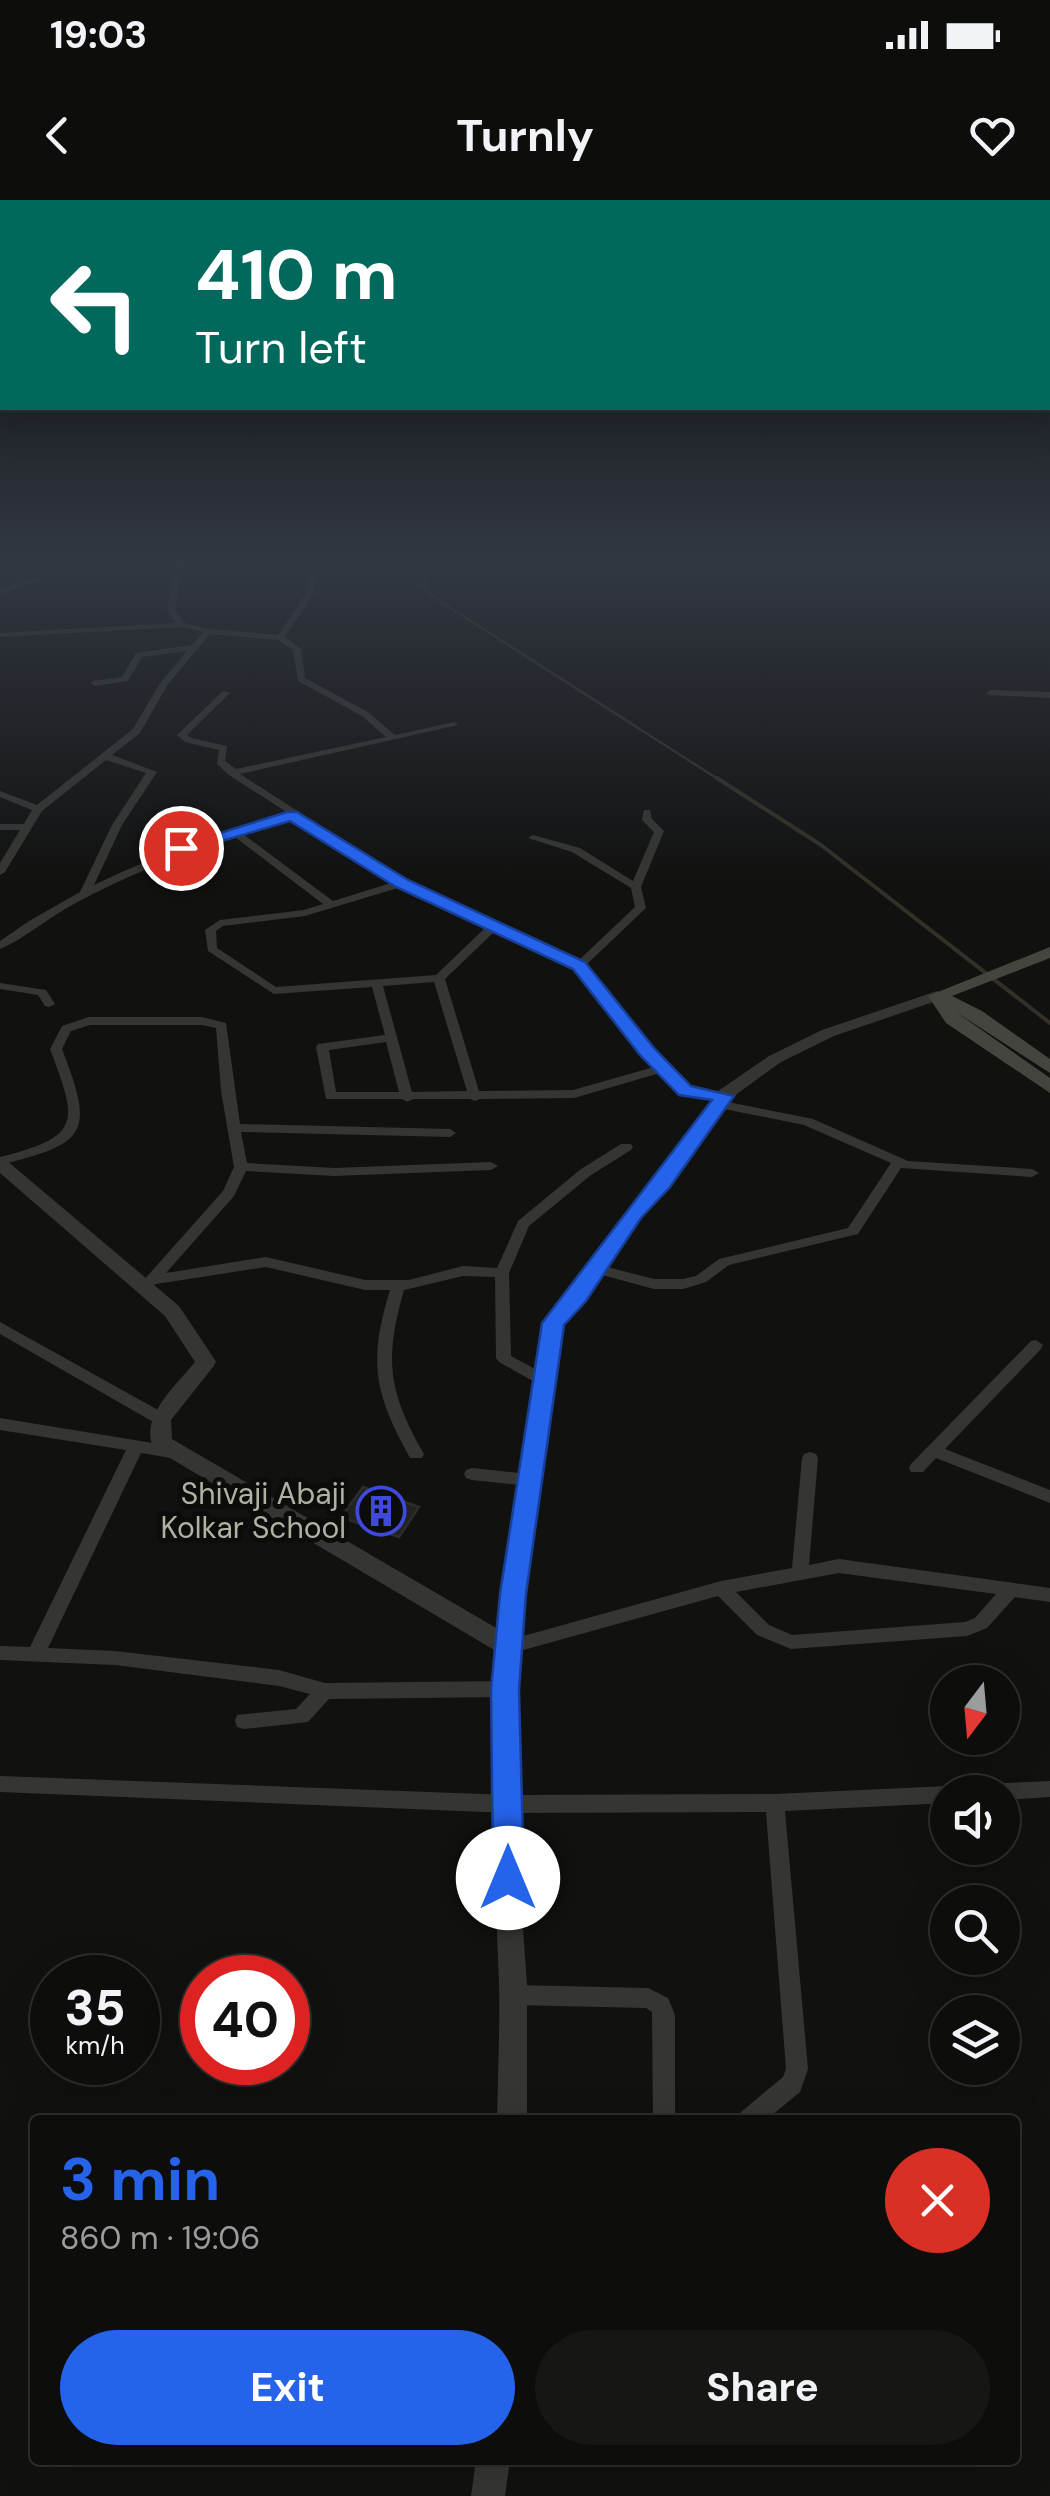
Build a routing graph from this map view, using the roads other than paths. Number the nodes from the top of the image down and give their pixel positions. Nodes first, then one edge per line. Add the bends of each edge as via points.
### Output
1 (132, 667) edge
2 (178, 667) edge
3 (299, 667) edge
4 (94, 683) dead end
5 (226, 693) dead end
6 (991, 693) dead end
7 (1050, 695) edge
8 (454, 725) dead end
9 (392, 737) junction
10 (105, 756) junction
11 (232, 771) junction
12 (0, 794) edge
13 (38, 808) junction
14 (647, 812) dead end
15 (292, 816) junction
16 (0, 827) edge
17 (24, 827) junction
18 (235, 832) junction
19 (533, 838) dead end
20 (0, 872) edge
21 (402, 883) junction
22 (636, 887) junction
23 (84, 895) junction
24 (333, 906) junction
25 (494, 925) junction
26 (0, 946) edge
27 (1050, 952) edge
28 (579, 966) junction
29 (438, 978) junction
30 (376, 983) junction
31 (0, 986) edge
32 (937, 996) junction
33 (50, 1004) dead end
34 (391, 1038) junction
35 (663, 1068) junction
36 (1050, 1068) edge
37 (1050, 1086) edge
38 (475, 1097) junction
39 (407, 1098) junction
40 (721, 1100) junction
41 (234, 1128) junction
42 (450, 1134) dead end
43 (626, 1147) dead end
44 (0, 1162) edge
45 (898, 1162) junction
46 (491, 1166) dead end
47 (241, 1167) junction
48 (1032, 1173) dead end
49 (596, 1269) junction
50 (502, 1273) junction
51 (149, 1284) junction
52 (398, 1286) junction
53 (0, 1327) edge
54 (1036, 1345) dead end
55 (544, 1380) junction
56 (160, 1419) junction
57 (0, 1424) edge
58 (136, 1446) junction
59 (933, 1451) junction
60 (171, 1452) junction
61 (416, 1454) dead end
62 (810, 1458) dead end
63 (917, 1468) dead end
64 (472, 1474) dead end
65 (530, 1480) junction
66 (1050, 1497) edge
67 (800, 1573) junction
68 (722, 1588) junction
69 (1012, 1590) junction
70 (1050, 1595) edge
71 (509, 1647) junction
72 (0, 1654) edge
73 (35, 1656) junction
74 (505, 1690) junction
75 (325, 1691) junction
76 (244, 1720) dead end
77 (0, 1784) edge
78 (1050, 1790) edge
79 (1020, 1791) edge
80 (930, 1795) edge
81 (776, 1802) junction
82 (509, 1804) junction
83 (513, 1996) junction
84 (512, 2115) edge
85 (664, 2115) edge
86 (755, 2115) edge
87 (492, 2465) edge
88 (488, 2496) edge

1 - 4 street via 126,678
2 - 10 street via 137,732
3 - 9 street via 301,679
5 - 11 street via 182,735 224,748 220,762
6 - 7 street
8 - 9 street
9 - 11 street
10 - 13 street
10 - 23 street via 152,772
11 - 15 street
12 - 13 street
13 - 17 street
14 - 22 street via 659,831
15 - 18 street
15 - 21 street
16 - 17 street
17 - 20 street
18 - 23 street via 181,848
18 - 24 street
19 - 22 street via 576,850
21 - 24 street
21 - 25 street
22 - 28 street via 642,900 635,917
23 - 26 street
24 - 30 street via 220,923 210,930 212,949 274,991
25 - 28 street
25 - 29 street
27 - 32 main road
28 - 35 street
29 - 30 street
29 - 38 street
30 - 34 street
31 - 33 street via 42,992
32 - 36 main road
32 - 37 main road via 952,1019
32 - 40 street via 828,1033 775,1060
34 - 39 street
34 - 39 street via 322,1047 330,1096
35 - 38 street via 574,1094
35 - 40 street via 686,1090
38 - 39 street
40 - 45 street via 808,1122
40 - 49 street
41 - 42 street
41 - 44 street via 218,1023 89,1020 66,1030 56,1049 77,1102 72,1130 50,1147
41 - 47 street
43 - 50 street via 523,1224
44 - 51 street
45 - 48 street
45 - 49 street via 853,1232 724,1262 683,1284
46 - 47 street via 334,1172
47 - 51 street via 229,1193
49 - 55 street via 553,1323
50 - 52 street via 463,1271
50 - 55 street via 504,1358
51 - 52 street via 266,1262
51 - 56 street via 206,1362
52 - 61 street via 380,1343 388,1399
53 - 56 street
54 - 59 street
55 - 65 street
56 - 60 street via 161,1443
57 - 58 street
58 - 60 street
58 - 73 street
59 - 63 street
59 - 66 street
60 - 71 street
62 - 67 street
64 - 65 street
65 - 71 street
67 - 68 street
67 - 69 street via 839,1566
68 - 69 street via 763,1630 790,1642 966,1630
68 - 71 street
69 - 70 street
71 - 74 street
72 - 73 street
73 - 75 street via 115,1658 279,1678
74 - 75 street
74 - 82 street
75 - 76 street via 301,1716
77 - 82 street
78 - 79 street
80 - 81 street
81 - 82 street
81 - 86 street via 797,2069 792,2084
82 - 83 street
83 - 84 street
83 - 85 street via 648,1998 660,2005
87 - 88 street

